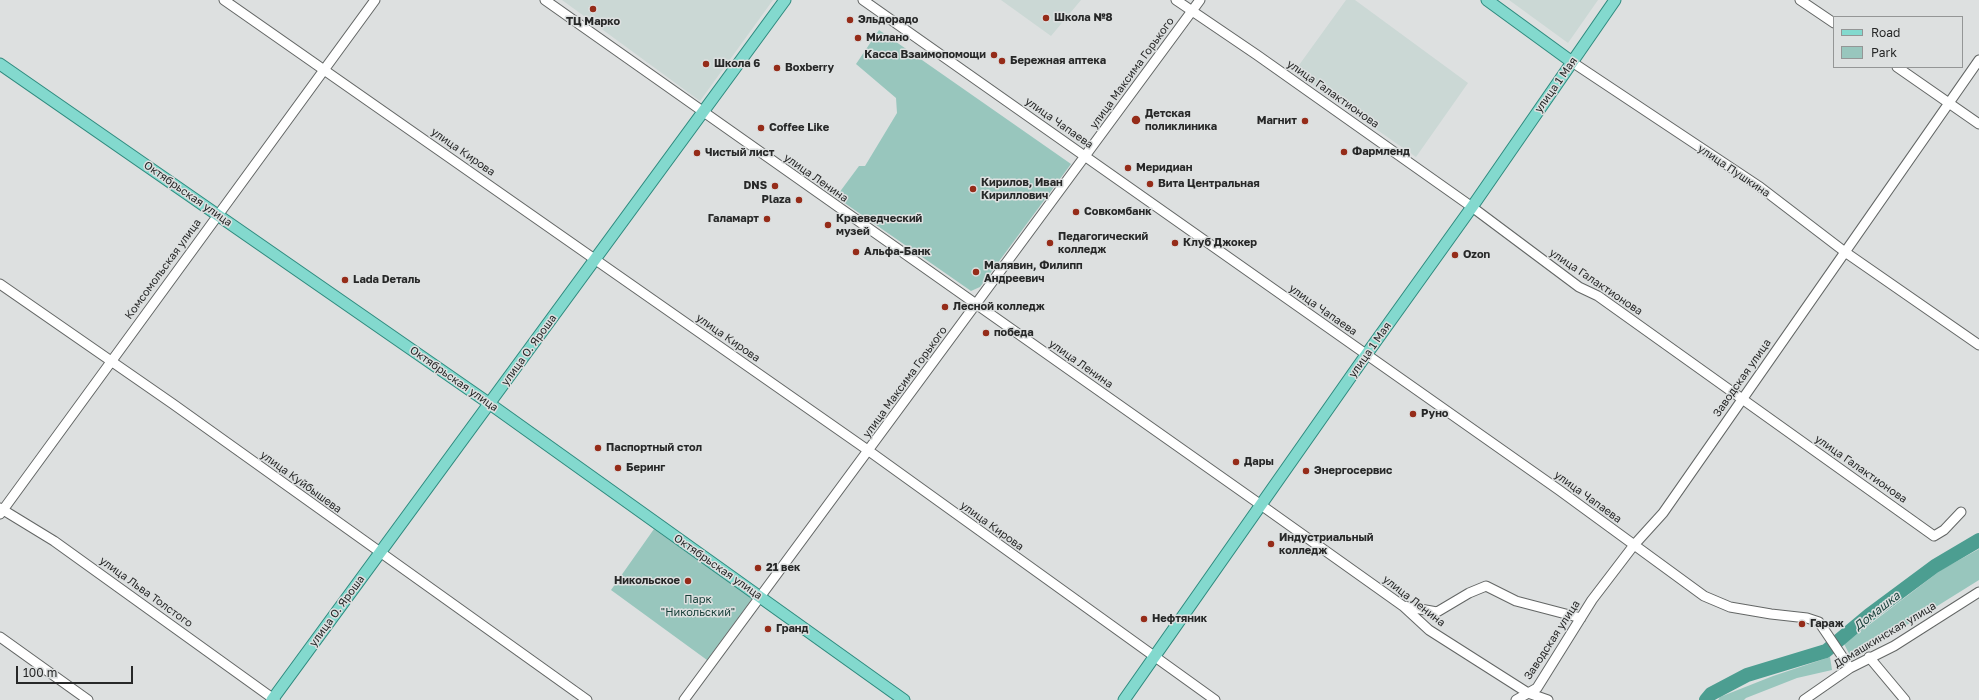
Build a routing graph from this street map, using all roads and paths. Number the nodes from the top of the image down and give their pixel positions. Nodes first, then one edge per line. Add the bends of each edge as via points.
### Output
1 (224, 0) edge
2 (375, 0) edge
3 (545, 0) edge
4 (785, 0) edge
5 (864, 0) edge
6 (1176, 0) edge
7 (1200, 0) edge
8 (1487, 0) edge
9 (1615, 0) edge
10 (1800, 0) edge
11 (1192, 12) junction
12 (1833, 22) edge
13 (1979, 60) edge
14 (1572, 62) junction
15 (0, 64) edge
16 (1899, 68) edge
17 (324, 70) junction
18 (1949, 103) junction
19 (703, 114) junction
20 (1979, 124) edge
21 (1086, 157) junction
22 (1472, 207) junction
23 (218, 214) junction
24 (1845, 252) junction
25 (595, 260) junction
26 (0, 284) edge
27 (976, 305) junction
28 (1979, 345) edge
29 (1366, 355) junction
30 (111, 363) junction
31 (1741, 400) junction
32 (490, 404) junction
33 (869, 451) junction
34 (1261, 505) junction
35 (1, 511) edge
36 (1961, 512) dead end
37 (1634, 544) junction
38 (380, 553) junction
39 (1979, 592) edge
40 (761, 598) junction
41 (1403, 606) junction
42 (1581, 618) junction
43 (0, 637) edge
44 (1869, 657) junction
45 (1154, 658) junction
46 (1850, 668) junction
47 (1528, 693) junction
48 (88, 700) edge
49 (273, 700) edge
50 (587, 700) edge
51 (684, 700) edge
52 (904, 700) edge
53 (1124, 700) edge
54 (1215, 700) edge
55 (1516, 700) edge
56 (1548, 700) edge
57 (1804, 700) edge
58 (1905, 700) edge

1 - 17 street, улица Кирова
2 - 17 street, Комсомольская улица
3 - 19 street, улица Ленина
4 - 19 main road, улица О. Яроша
5 - 21 street, улица Чапаева
6 - 11 street, улица Галактионова
7 - 11 street, улица Максима Горького
8 - 14 main road, улица Пушкина
9 - 14 main road, улица 1 Мая
10 - 12 street
11 - 21 street, улица Максима Горького
11 - 22 street, улица Галактионова
13 - 18 street, Заводская улица
14 - 22 main road, улица 1 Мая
14 - 24 street, улица Пушкина via 1760,187
15 - 23 main road, Октябрьская улица
16 - 18 street
17 - 23 street, Комсомольская улица
17 - 25 street, улица Кирова
18 - 20 street
18 - 24 street, Заводская улица
19 - 25 main road, улица О. Яроша
19 - 27 street, улица Ленина
21 - 27 street, улица Максима Горького
21 - 29 street, улица Чапаева
22 - 29 main road, улица 1 Мая
22 - 31 street, улица Галактионова via 1579,287 1598,296
23 - 30 street, Комсомольская улица
23 - 32 main road, Октябрьская улица
24 - 28 street, улица Пушкина
24 - 31 street, Заводская улица
25 - 32 main road, улица О. Яроша
25 - 33 street, улица Кирова
26 - 30 street, улица Куйбышева
27 - 33 street, улица Максима Горького
27 - 34 street, улица Ленина
29 - 34 main road, улица 1 Мая
29 - 37 street, улица Чапаева
30 - 35 street, Комсомольская улица
30 - 38 street, улица Куйбышева via 173,404
31 - 36 street, улица Галактионова via 1934,536 1944,530
31 - 37 street, Заводская улица via 1663,513
32 - 38 main road, улица О. Яроша
32 - 40 main road, Октябрьская улица
33 - 40 street, улица Максима Горького
33 - 45 street, улица Кирова
34 - 41 street, улица Ленина
34 - 45 main road, улица 1 Мая
35 - 49 street, улица Льва Толстого via 54,541
37 - 42 street, Заводская улица
37 - 46 street, улица Чапаева via 1704,596 1730,607 1819,622
38 - 49 main road, улица О. Яроша
38 - 50 street, улица Куйбышева
39 - 44 street, Домашкинская улица via 1894,646
40 - 51 street, улица Максима Горького
40 - 52 main road, Октябрьская улица
41 - 42 street via 1437,612 1486,586 1516,601
41 - 47 street, улица Ленина via 1429,630
42 - 47 street, Заводская улица via 1537,688
43 - 48 street
44 - 46 street, Домашкинская улица
44 - 58 street
45 - 53 main road, улица 1 Мая
45 - 54 street, улица Кирова
46 - 57 street, Домашкинская улица
47 - 55 street, Заводская улица
47 - 56 street, улица Ленина

